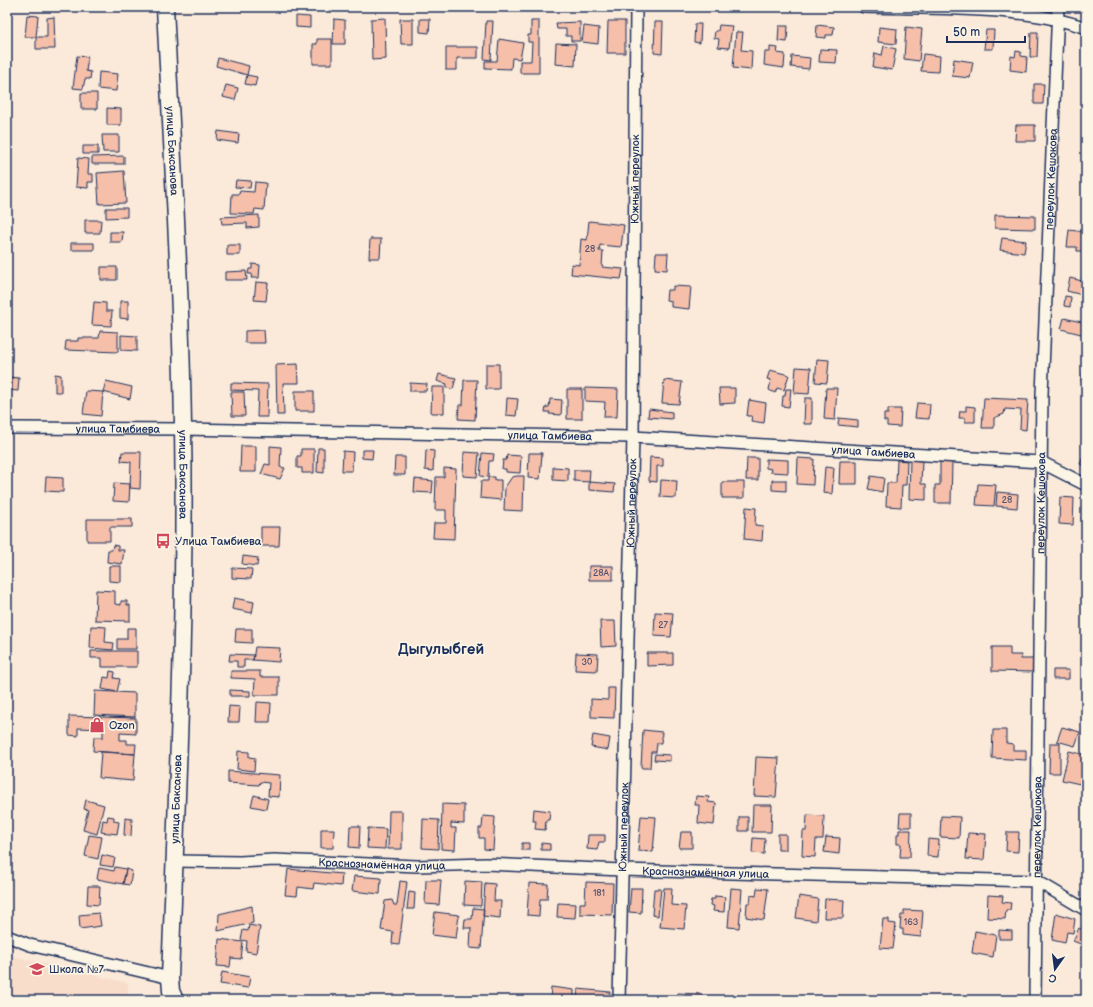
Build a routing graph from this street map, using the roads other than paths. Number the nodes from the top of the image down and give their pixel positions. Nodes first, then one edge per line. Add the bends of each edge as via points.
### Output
1 (165, 7) edge
2 (636, 7) edge
3 (864, 7) edge
4 (1058, 7) edge
5 (1057, 20) junction
6 (1086, 28) edge
7 (7, 428) edge
8 (183, 429) junction
9 (633, 437) junction
10 (1041, 462) junction
11 (1086, 485) edge
12 (174, 861) junction
13 (622, 870) junction
14 (1037, 881) junction
15 (1086, 910) edge
16 (7, 936) edge
17 (171, 992) edge
18 (619, 1000) edge
19 (1035, 1000) edge

1 - 8 main road, улица Баксанова via 182,342
2 - 9 street, Южный переулок
3 - 5 street via 994,12
4 - 5 street, переулок Кешокова
5 - 6 street
5 - 10 street, переулок Кешокова
7 - 8 street, улица Тамбиева
8 - 9 street, улица Тамбиева
8 - 12 main road, улица Баксанова via 183,562
9 - 10 street, улица Тамбиева
9 - 13 street, Южный переулок
10 - 11 street, улица Тамбиева
10 - 14 street, переулок Кешокова
12 - 13 street, Краснознамённая улица via 274,860 417,866 486,864
12 - 17 main road, улица Баксанова
13 - 14 street, Краснознамённая улица
13 - 18 street, Южный переулок
14 - 15 street, Краснознамённая улица
14 - 19 street, переулок Кешокова
16 - 17 street

